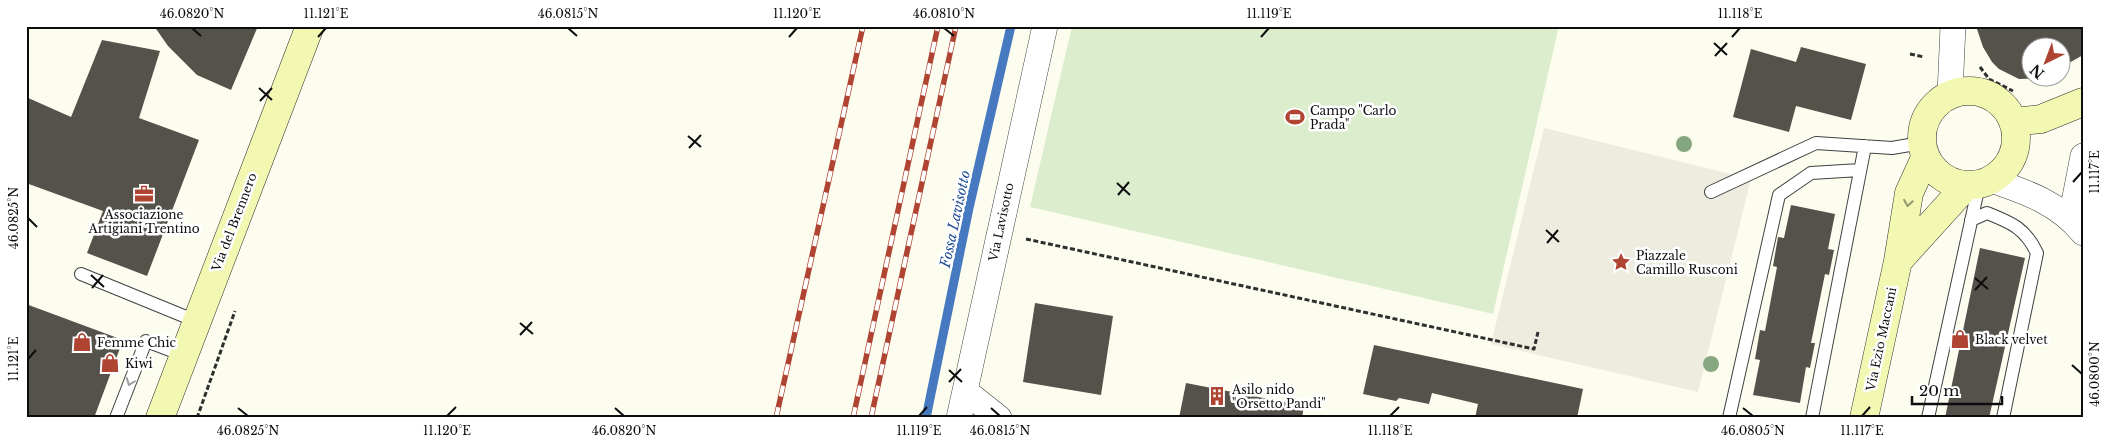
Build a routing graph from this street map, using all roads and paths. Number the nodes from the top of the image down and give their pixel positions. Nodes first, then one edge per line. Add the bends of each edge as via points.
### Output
1 (310, 26) edge
2 (1045, 26) edge
3 (1953, 26) edge
4 (1975, 60) dead end
5 (2016, 92) dead end
6 (1950, 94) junction
7 (2083, 102) edge
8 (2013, 122) junction
9 (1865, 146) junction
10 (1923, 150) junction
11 (2083, 156) edge
12 (1860, 170) junction
13 (1979, 184) junction
14 (1711, 192) dead end
15 (1971, 220) junction
16 (2077, 225) edge
17 (998, 233) junction
18 (1898, 261) junction
19 (81, 274) dead end
20 (196, 321) junction
21 (1538, 332) dead end
22 (183, 356) junction
23 (964, 391) junction
24 (116, 418) edge
25 (160, 418) edge
26 (959, 418) edge
27 (999, 418) edge
28 (1729, 418) edge
29 (1812, 418) edge
30 (1864, 418) edge
31 (1928, 418) edge
32 (2003, 418) edge

1 - 20 street, Via del Brennero
2 - 17 street, Via Lavisotto
3 - 6 street
4 - 5 path via 1989,79
6 - 8 street via 1974,91 1997,100
6 - 10 street via 1926,117
7 - 8 street via 2041,119
8 - 13 street via 2016,144 2008,166
9 - 10 lane
9 - 12 lane
9 - 14 lane via 1816,143
10 - 13 street via 1943,178
10 -> 18 street, Via Ezio Maccani via 1909,193
11 - 16 street
12 - 28 lane via 1811,173 1778,195
12 - 29 lane
13 - 15 lane
13 - 16 street via 2035,195
13 - 18 street, Via Ezio Maccani
15 - 31 lane
15 - 32 lane via 1987,214 2010,223 2030,237 2037,253
17 - 21 path via 1534,349
17 - 23 street, Via Lavisotto
18 - 30 street, Via Ezio Maccani
19 - 20 lane
20 - 22 street, Via del Brennero
22 -> 24 lane via 146,341
22 - 25 street, Via del Brennero
23 - 26 street, Via Lavisotto
23 - 27 street

